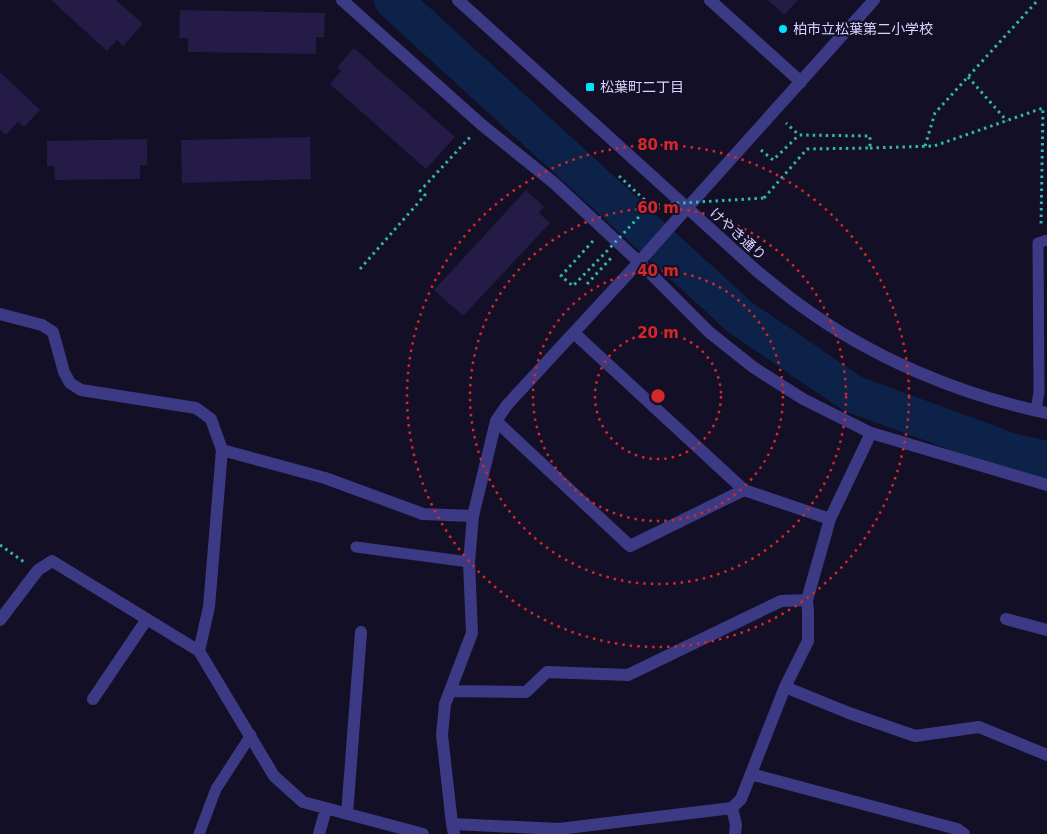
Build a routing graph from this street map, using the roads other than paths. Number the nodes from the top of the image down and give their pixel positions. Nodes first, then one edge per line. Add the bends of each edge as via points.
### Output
1 (342, 0) edge
2 (458, 0) edge
3 (710, 0) edge
4 (874, 0) edge
5 (801, 82) junction
6 (687, 208) junction
7 (1043, 242) edge
8 (643, 259) junction
9 (0, 314) edge
10 (574, 333) junction
11 (1043, 373) edge
12 (1041, 411) edge
13 (496, 422) junction
14 (871, 433) junction
15 (222, 450) junction
16 (1047, 485) edge
17 (744, 490) junction
18 (473, 516) junction
19 (830, 519) junction
20 (356, 547) dead end
21 (469, 562) junction
22 (807, 600) junction
23 (0, 620) edge
24 (147, 620) junction
25 (1006, 620) dead end
26 (1047, 630) edge
27 (361, 632) dead end
28 (199, 651) junction
29 (785, 687) junction
30 (450, 691) junction
31 (93, 699) dead end
32 (250, 735) junction
33 (1047, 755) edge
34 (752, 774) junction
35 (732, 808) junction
36 (326, 809) junction
37 (347, 814) junction
38 (453, 829) edge
39 (199, 834) edge
40 (319, 834) edge
41 (423, 834) edge
42 (735, 834) edge
43 (964, 834) edge

1 - 8 street via 482,125
2 - 6 street, けやき通り
3 - 5 street
4 - 5 street
5 - 6 street
6 - 8 street
6 - 12 street, けやき通り via 800,306 839,331 940,381 985,397
7 - 11 lane
8 - 10 street
8 - 14 street via 709,332 753,367 803,399
9 - 15 street via 42,325 53,332 70,383 82,390 196,408 212,419
10 - 13 street via 507,405
10 - 17 street
11 - 12 lane via 1039,392
13 - 17 street via 630,546
13 - 18 street
14 - 16 street
14 - 19 street
15 - 18 street via 325,478 423,514
15 - 28 street via 209,607
17 - 19 street
18 - 21 street
19 - 22 street
20 - 21 lane
21 - 30 street via 472,633
22 - 29 street via 808,641
22 - 30 street via 781,601 628,676 547,672 526,692
23 - 24 street via 38,570 52,561
24 - 28 street
24 - 31 street
25 - 26 street
27 - 37 street
28 - 32 street
29 - 33 street via 915,736 979,727
29 - 34 street
30 - 38 street via 444,704 442,735
32 - 36 street via 274,776 303,802
32 - 39 lane via 216,789
34 - 35 street via 741,799
34 - 43 street via 957,829
35 - 38 street via 559,829
35 - 42 street
36 - 37 street
36 - 40 street
37 - 41 street

